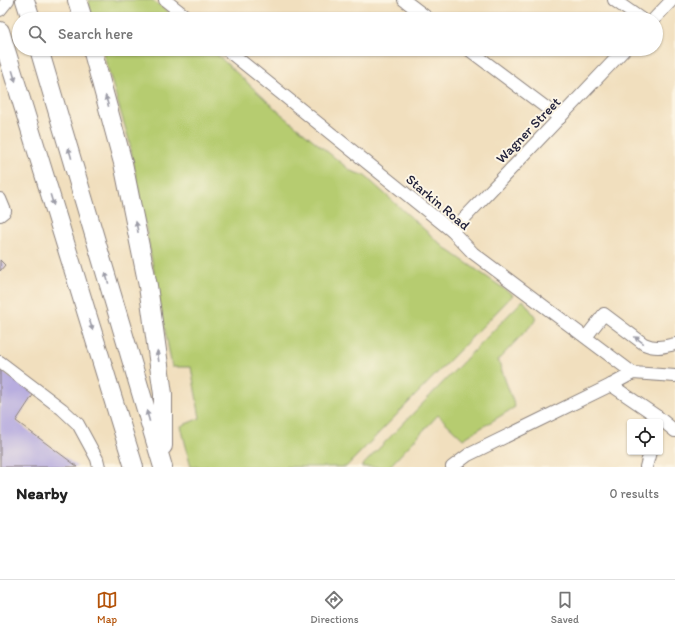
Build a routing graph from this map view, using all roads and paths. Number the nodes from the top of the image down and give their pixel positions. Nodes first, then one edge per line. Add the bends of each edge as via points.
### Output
1 (8, 0) edge
2 (25, 0) edge
3 (77, 0) edge
4 (165, 0) edge
5 (404, 0) edge
6 (614, 0) edge
7 (672, 0) edge
8 (0, 10) edge
9 (28, 12) edge
10 (81, 12) edge
11 (180, 12) edge
12 (420, 12) edge
13 (631, 12) edge
14 (661, 12) edge
15 (1, 35) edge
16 (41, 56) edge
17 (94, 56) edge
18 (235, 56) edge
19 (477, 56) edge
20 (618, 56) edge
21 (560, 118) junction
22 (0, 199) edge
23 (0, 215) edge
24 (452, 231) junction
25 (586, 337) junction
26 (675, 344) edge
27 (0, 362) edge
28 (633, 373) junction
29 (675, 376) edge
30 (611, 386) junction
31 (656, 419) edge
32 (663, 424) edge
33 (675, 431) edge
34 (649, 455) edge
35 (99, 467) edge
36 (134, 467) edge
37 (163, 467) edge
38 (452, 467) edge
39 (646, 467) edge

1 - 8 street
2 - 9 highway
3 - 10 highway
4 - 11 street
5 - 12 street
6 - 13 street
7 - 14 street
15 -> 36 highway
37 -> 16 highway
37 -> 17 highway via 163,394 148,286 124,163
18 - 24 street, Starkin Road
19 - 21 street
20 - 21 street, Wagner Street
21 - 24 street, Wagner Street
22 - 23 street via 5,211
24 - 25 street, Starkin Road via 473,253
26 -> 25 street via 656,348 644,344 604,314
25 - 28 street, Starkin Road
27 - 35 street via 78,424
28 - 29 street
28 - 30 street
30 - 31 street
30 - 38 street via 468,455
32 - 33 street
34 - 39 street

